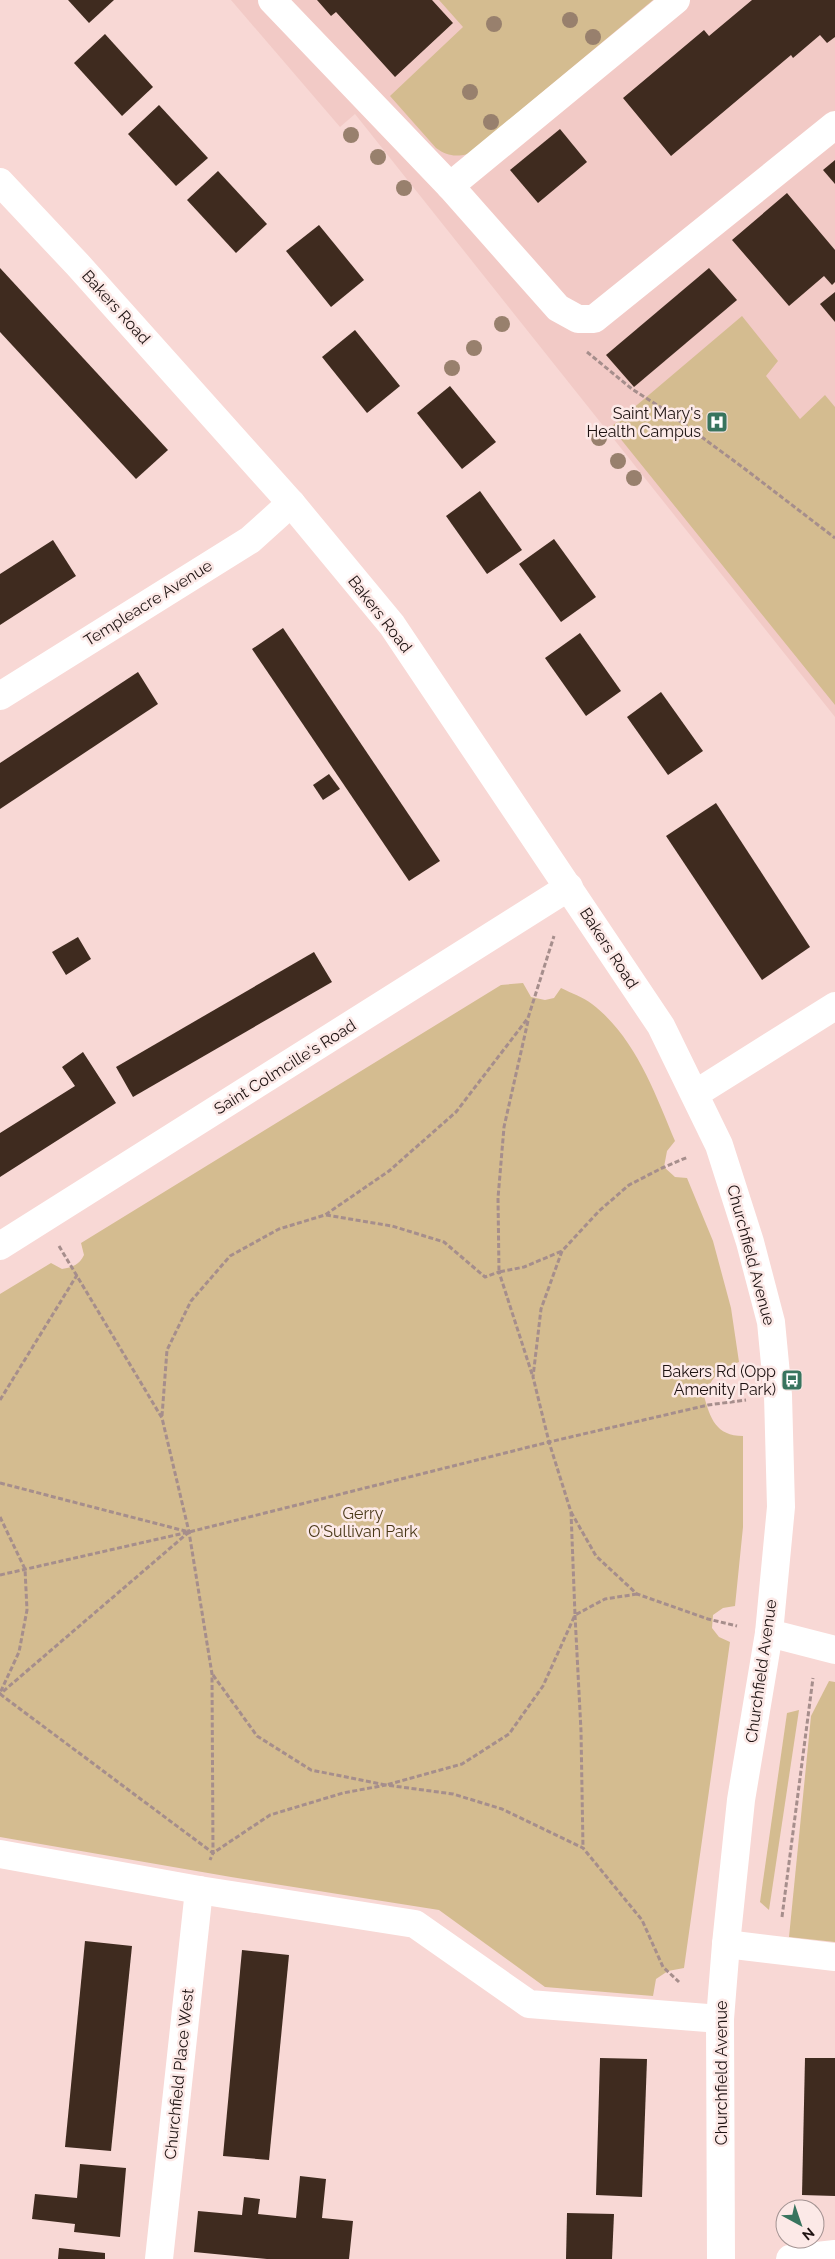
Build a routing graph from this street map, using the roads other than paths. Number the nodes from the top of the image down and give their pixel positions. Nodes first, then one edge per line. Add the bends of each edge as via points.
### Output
1 (272, 0) edge
2 (676, 0) edge
3 (835, 125) edge
4 (0, 182) edge
5 (450, 186) junction
6 (291, 503) junction
7 (0, 696) edge
8 (569, 887) junction
9 (835, 1006) edge
10 (695, 1094) junction
11 (0, 1246) edge
12 (769, 1633) junction
13 (826, 1648) edge
14 (0, 1854) edge
15 (199, 1890) junction
16 (726, 1944) junction
17 (835, 1957) edge
18 (720, 2019) junction
19 (835, 2254) edge
20 (159, 2259) edge
21 (722, 2259) edge
22 (790, 2259) edge

1 - 5 street
2 - 5 street
3 - 5 street via 594,319 578,319 558,308
4 - 6 street, Bakers Road
6 - 7 street, Templeacre Avenue via 250,540
6 - 8 street, Bakers Road via 392,625
8 - 10 street, Bakers Road via 661,1026
8 - 11 street, Saint Colmcille's Road
9 - 10 street
10 - 12 street, Churchfield Avenue via 719,1145 750,1242 770,1322 778,1395 781,1507
12 - 13 street
12 - 16 street, Churchfield Avenue via 741,1800
14 - 15 street
15 - 18 street via 415,1924 529,2004
15 - 20 street, Churchfield Place West
16 - 17 street
16 - 18 street, Churchfield Avenue
18 - 21 street, Churchfield Avenue
19 - 22 street

